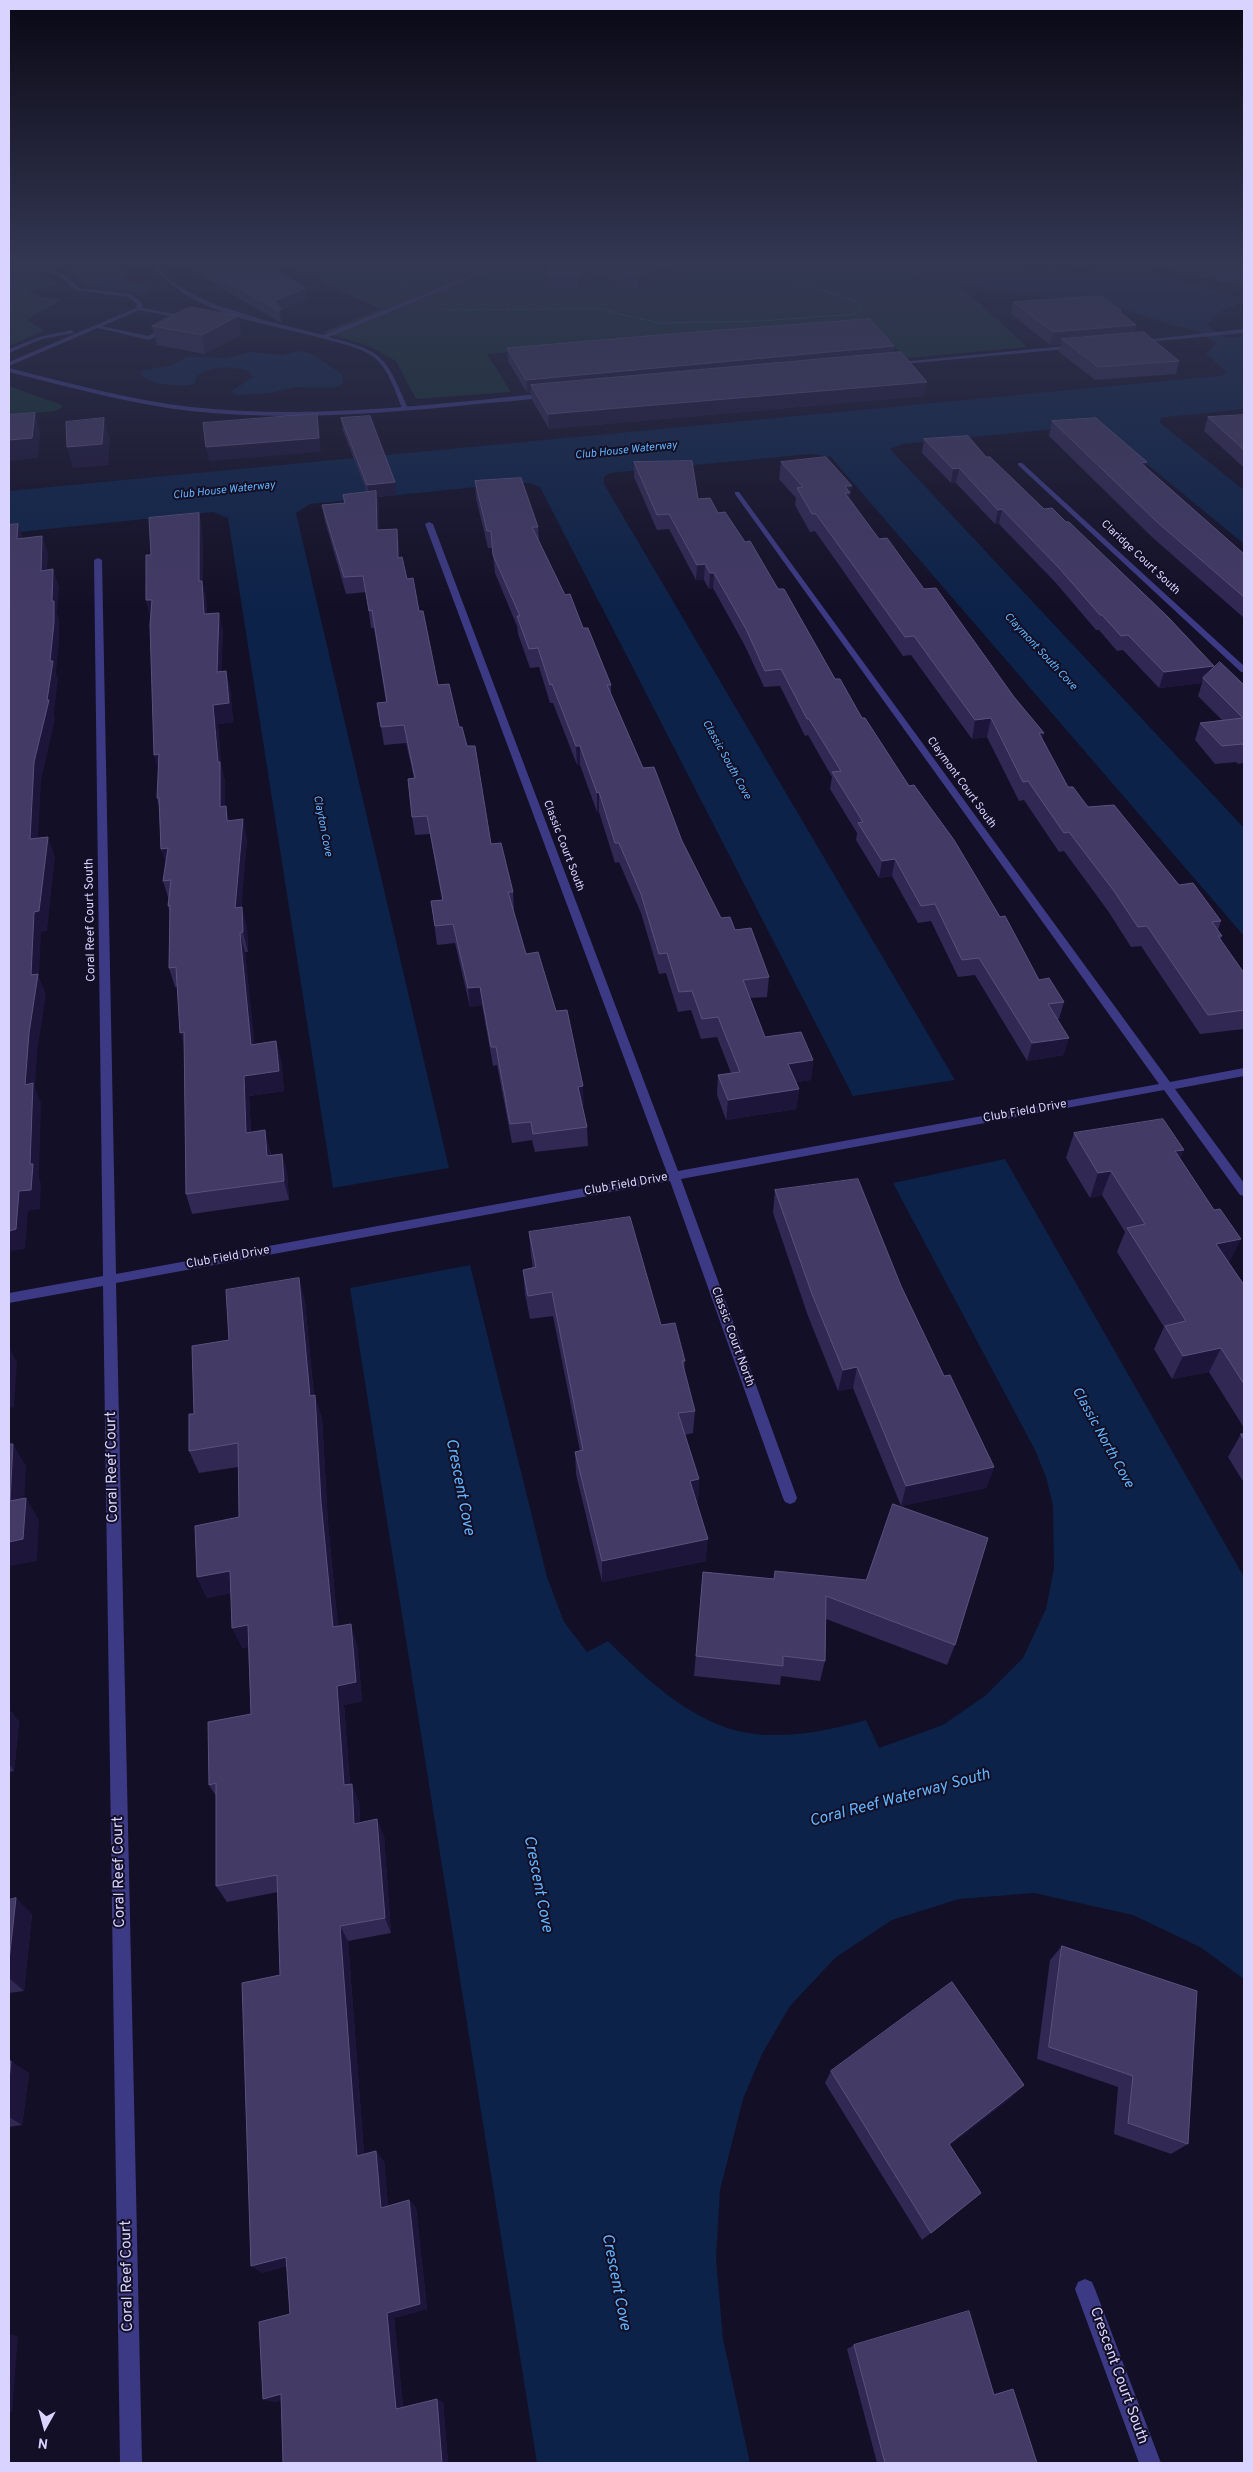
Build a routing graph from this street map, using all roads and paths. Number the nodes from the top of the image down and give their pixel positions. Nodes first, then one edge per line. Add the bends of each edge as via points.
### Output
1 (50, 380) edge
2 (391, 380) edge
3 (557, 394) edge
4 (405, 408) junction
5 (1020, 464) dead end
6 (737, 493) dead end
7 (429, 524) dead end
8 (98, 560) dead end
9 (1244, 670) edge
10 (1244, 1072) edge
11 (1168, 1086) junction
12 (674, 1176) junction
13 (1244, 1192) edge
14 (109, 1280) junction
15 (9, 1298) edge
16 (790, 1498) dead end
17 (1085, 2289) dead end
18 (131, 2463) edge
19 (1150, 2463) edge

1 - 4 street via 111,396 198,410 314,414
2 - 4 street
3 - 4 street
5 - 9 street, Claridge Court South
6 - 11 street, Claymont Court South
7 - 12 street, Classic Court South
8 - 14 street, Coral Reef Court South
10 - 11 street, Club Field Drive
11 - 12 street, Club Field Drive
11 - 13 street, Claymont Court South
12 - 14 street, Club Field Drive
12 - 16 street, Classic Court North
14 - 15 street, Club Field Drive
14 - 18 street, Coral Reef Court
17 - 19 street, Crescent Court South

